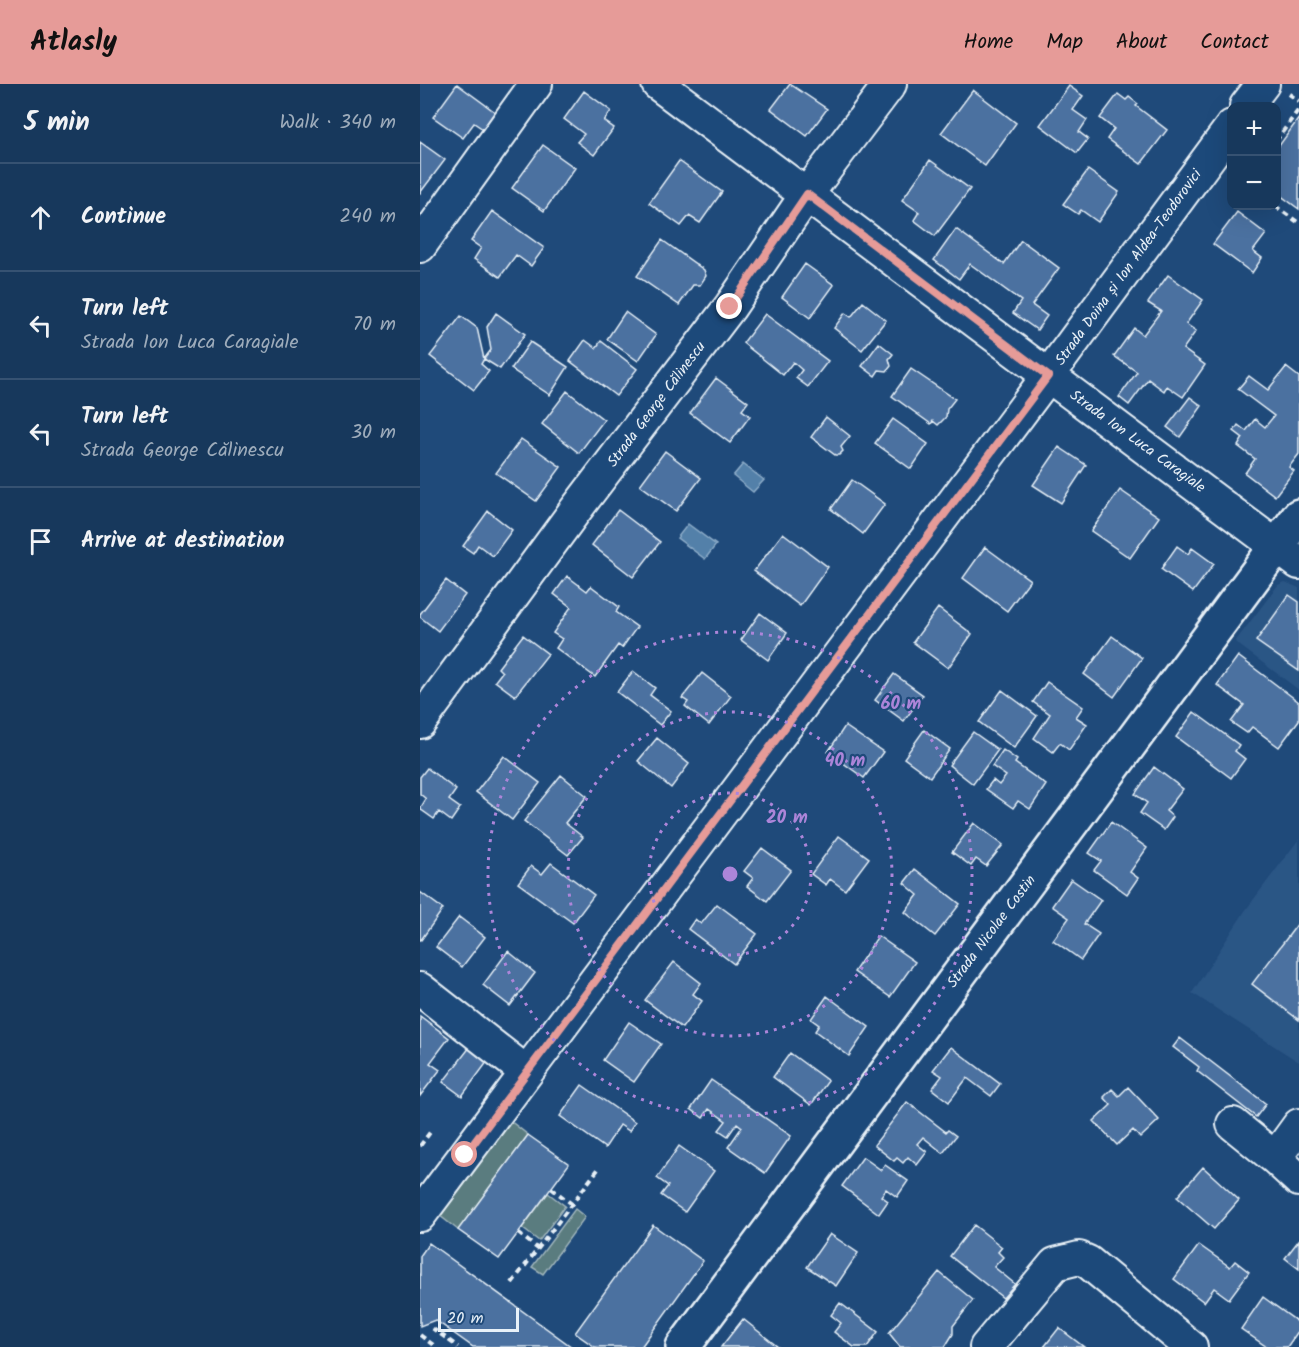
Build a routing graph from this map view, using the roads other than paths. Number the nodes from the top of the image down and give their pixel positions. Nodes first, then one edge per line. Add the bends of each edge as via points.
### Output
1 (536, 84) edge
2 (658, 84) edge
3 (890, 84) edge
4 (1263, 84) edge
5 (1249, 102) edge
6 (1227, 133) edge
7 (807, 194) junction
8 (420, 246) edge
9 (1048, 376) junction
10 (1299, 516) edge
11 (1288, 554) edge
12 (420, 722) edge
13 (420, 989) edge
14 (526, 1072) junction
15 (1233, 1124) dead end
16 (1299, 1125) edge
17 (1275, 1158) junction
18 (1299, 1180) edge
19 (420, 1215) edge
20 (683, 1347) edge
21 (986, 1347) edge
22 (1191, 1347) edge

1 - 8 street
2 - 7 street, Strada Ion Luca Caragiale
3 - 7 street, Strada George Călinescu
4 - 5 street
6 - 9 street, Strada Doina și Ion Aldea-Teodorovici
7 - 9 street, Strada Ion Luca Caragiale
7 - 12 street, Strada George Călinescu via 730,307
9 - 11 street, Strada Ion Luca Caragiale
9 - 14 street, Strada Doina și Ion Aldea-Teodorovici
10 - 11 main road, Strada Nicolae Costin
11 - 20 main road, Strada Nicolae Costin
13 - 14 street
14 - 19 street, Strada Doina și Ion Aldea-Teodorovici
15 - 17 street
16 - 17 street
17 - 18 street
21 - 22 street via 1055,1264 1079,1258

